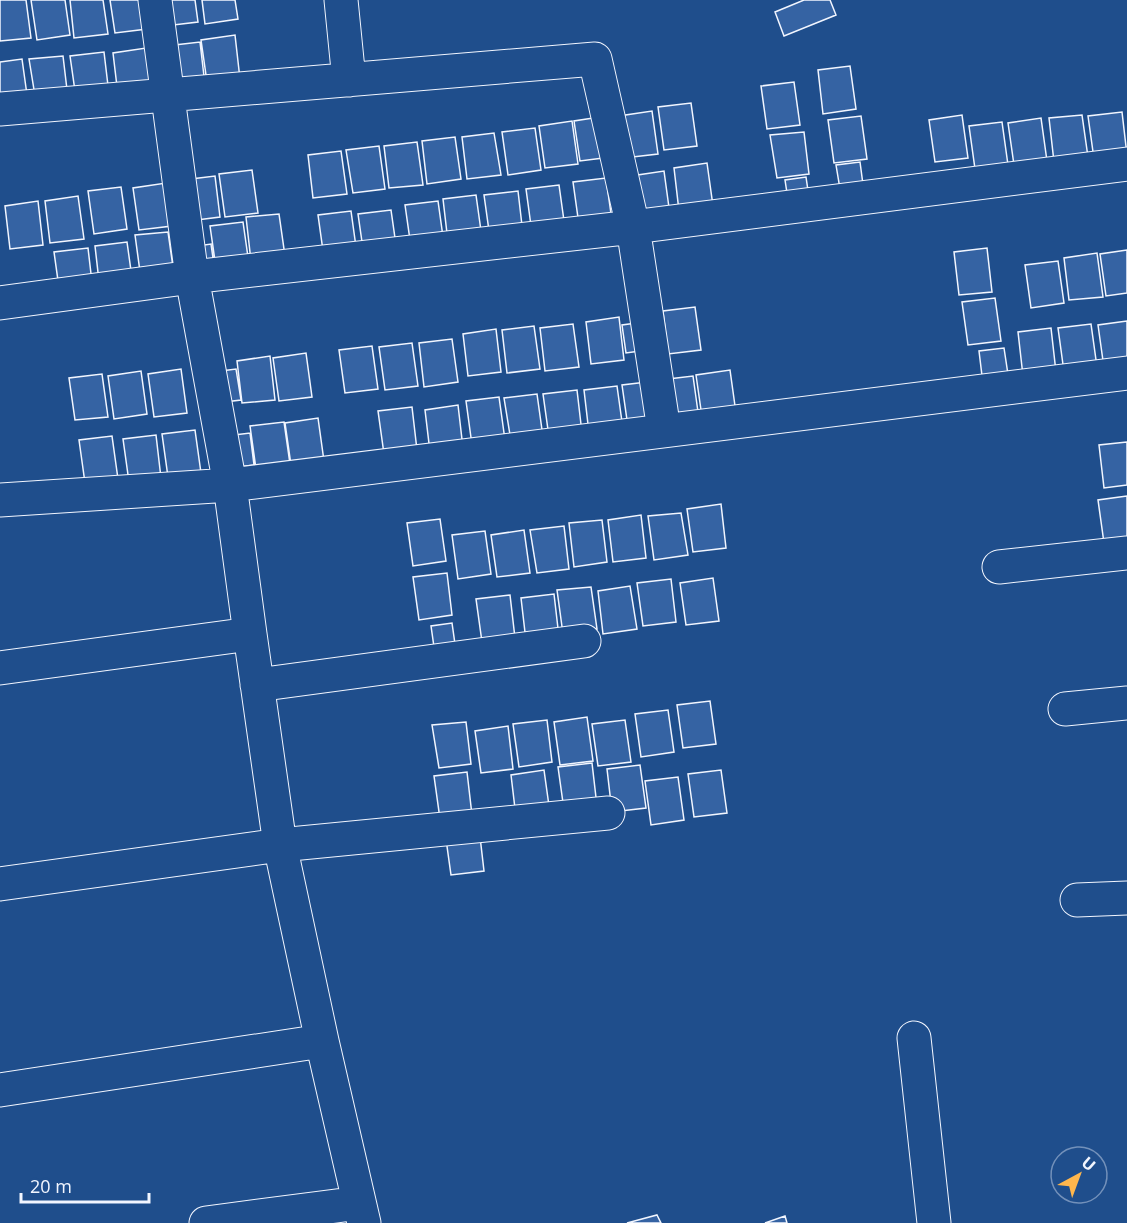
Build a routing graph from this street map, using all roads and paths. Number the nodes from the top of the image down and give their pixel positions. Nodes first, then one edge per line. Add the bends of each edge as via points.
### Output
1 (155, 0) edge
2 (341, 0) edge
3 (350, 80) junction
4 (168, 96) junction
5 (0, 110) edge
6 (1127, 164) edge
7 (633, 227) junction
8 (192, 277) junction
9 (0, 303) edge
10 (1127, 373) edge
11 (664, 430) junction
12 (230, 485) junction
13 (0, 500) edge
14 (1127, 553) edge
15 (999, 567) dead end
16 (250, 634) junction
17 (584, 641) dead end
18 (0, 668) edge
19 (257, 685) junction
20 (1127, 704) edge
21 (1065, 709) dead end
22 (608, 813) dead end
23 (280, 845) junction
24 (0, 884) edge
25 (1127, 898) edge
26 (1077, 900) dead end
27 (914, 1038) dead end
28 (322, 1041) junction
29 (0, 1090) edge
30 (361, 1213) edge
31 (207, 1223) edge
32 (934, 1223) edge

1 - 4 street
2 - 3 street
3 - 4 street
3 - 7 street via 595,59
4 - 5 street
4 - 8 street
6 - 7 street
7 - 8 street
7 - 11 street
8 - 9 street
8 - 12 street
10 - 11 street
11 - 12 street
12 - 13 street
12 - 16 street
14 - 15 street
16 - 18 street
16 - 19 street
17 - 19 street
19 - 23 street
20 - 21 street
22 - 23 street
23 - 24 street
23 - 28 street
25 - 26 street
27 - 32 street
28 - 29 street
28 - 30 street
30 - 31 street

